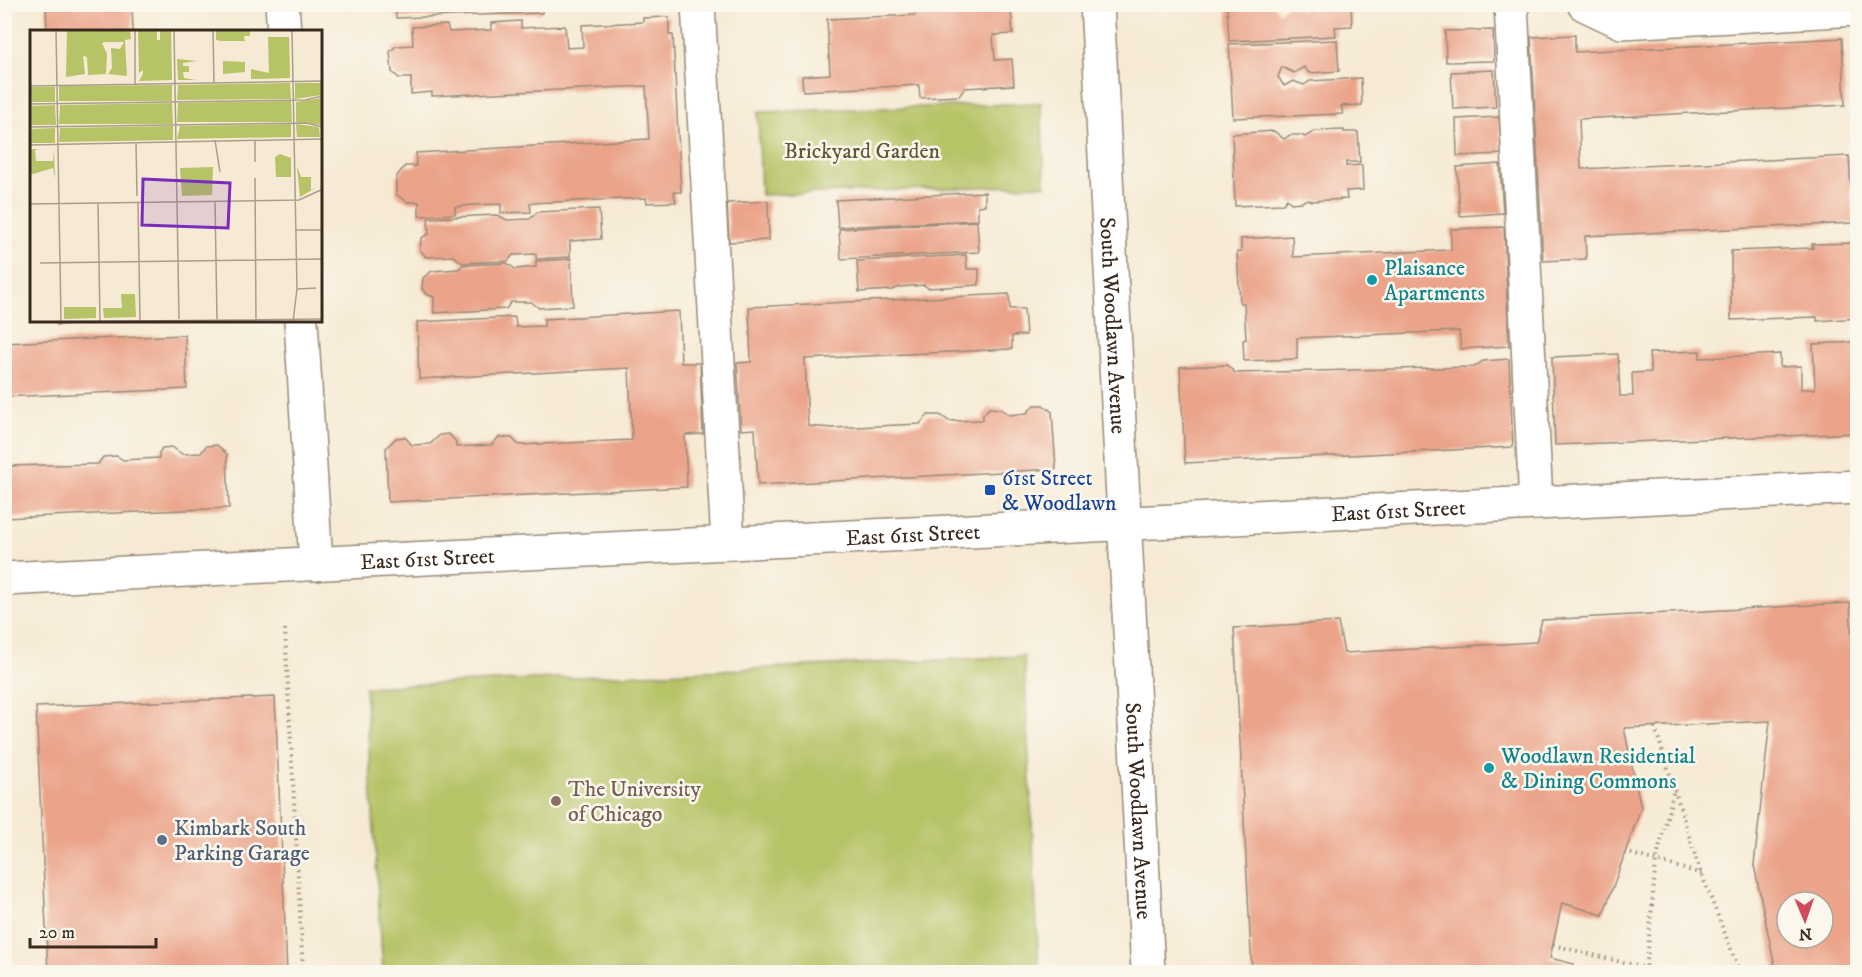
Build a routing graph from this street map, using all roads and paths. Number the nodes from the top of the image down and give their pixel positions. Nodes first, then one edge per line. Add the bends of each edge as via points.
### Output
1 (282, 4) edge
2 (698, 4) edge
3 (1097, 4) edge
4 (1511, 4) edge
5 (1584, 4) edge
6 (1857, 9) edge
7 (284, 30) edge
8 (301, 322) edge
9 (1857, 487) edge
10 (1536, 503) junction
11 (1124, 524) junction
12 (728, 543) junction
13 (316, 564) junction
14 (4, 579) edge
15 (285, 629) dead end
16 (1655, 727) dead end
17 (1675, 789) junction
18 (1625, 852) dead end
19 (1656, 861) junction
20 (1702, 874) junction
21 (1553, 945) dead end
22 (1646, 970) edge
23 (303, 972) edge
24 (1148, 972) edge
25 (1740, 972) edge

1 - 7 street
2 - 12 street
3 - 11 street, South Woodlawn Avenue
4 - 10 street
5 - 6 street via 1622,22
8 - 13 street
9 - 10 street, East 61st Street
10 - 11 street, East 61st Street
11 - 12 street, East 61st Street
11 - 24 street, South Woodlawn Avenue
12 - 13 street, East 61st Street
13 - 14 street, East 61st Street
15 - 23 path
16 - 17 path
17 - 19 path
17 - 20 path
18 - 19 path
19 - 20 path
19 - 22 path
20 - 25 path
21 - 22 path

